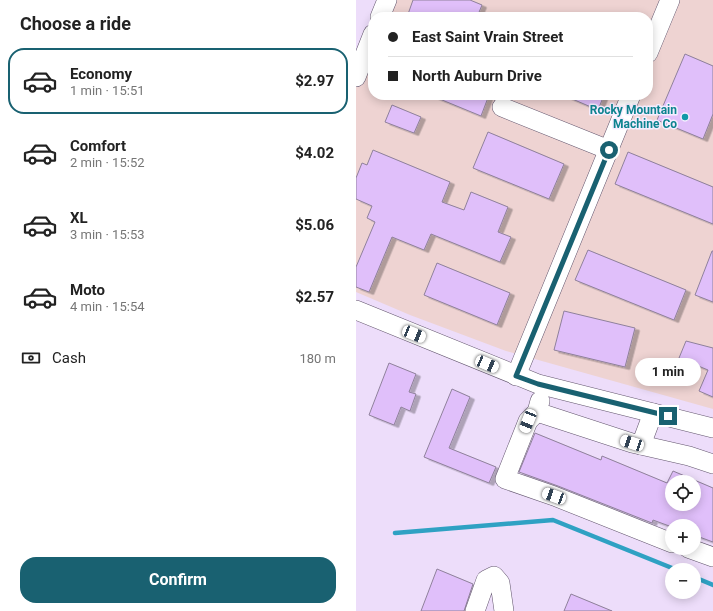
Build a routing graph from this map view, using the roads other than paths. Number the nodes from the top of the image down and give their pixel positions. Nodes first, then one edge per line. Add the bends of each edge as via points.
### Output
1 (387, 0) edge
2 (670, 0) edge
3 (382, 12) edge
4 (653, 41) edge
5 (368, 47) edge
6 (356, 77) edge
7 (629, 100) edge
8 (502, 107) dead end
9 (609, 150) junction
10 (356, 310) edge
11 (516, 376) junction
12 (544, 386) junction
13 (537, 412) junction
14 (653, 413) junction
15 (713, 428) edge
16 (641, 445) junction
17 (713, 464) edge
18 (665, 539) edge
19 (701, 553) edge
20 (713, 557) edge
21 (475, 611) edge
22 (504, 611) edge

1 - 3 street
2 - 4 street
5 - 6 street
7 - 9 street
8 - 9 street
9 - 11 street
10 - 11 street
11 - 12 street
12 - 13 street
12 - 14 street
13 - 16 street
13 - 18 street via 528,421 504,479
14 - 15 street
14 - 16 street
16 - 17 street
19 - 20 street
21 - 22 street via 486,580 494,576 500,583

